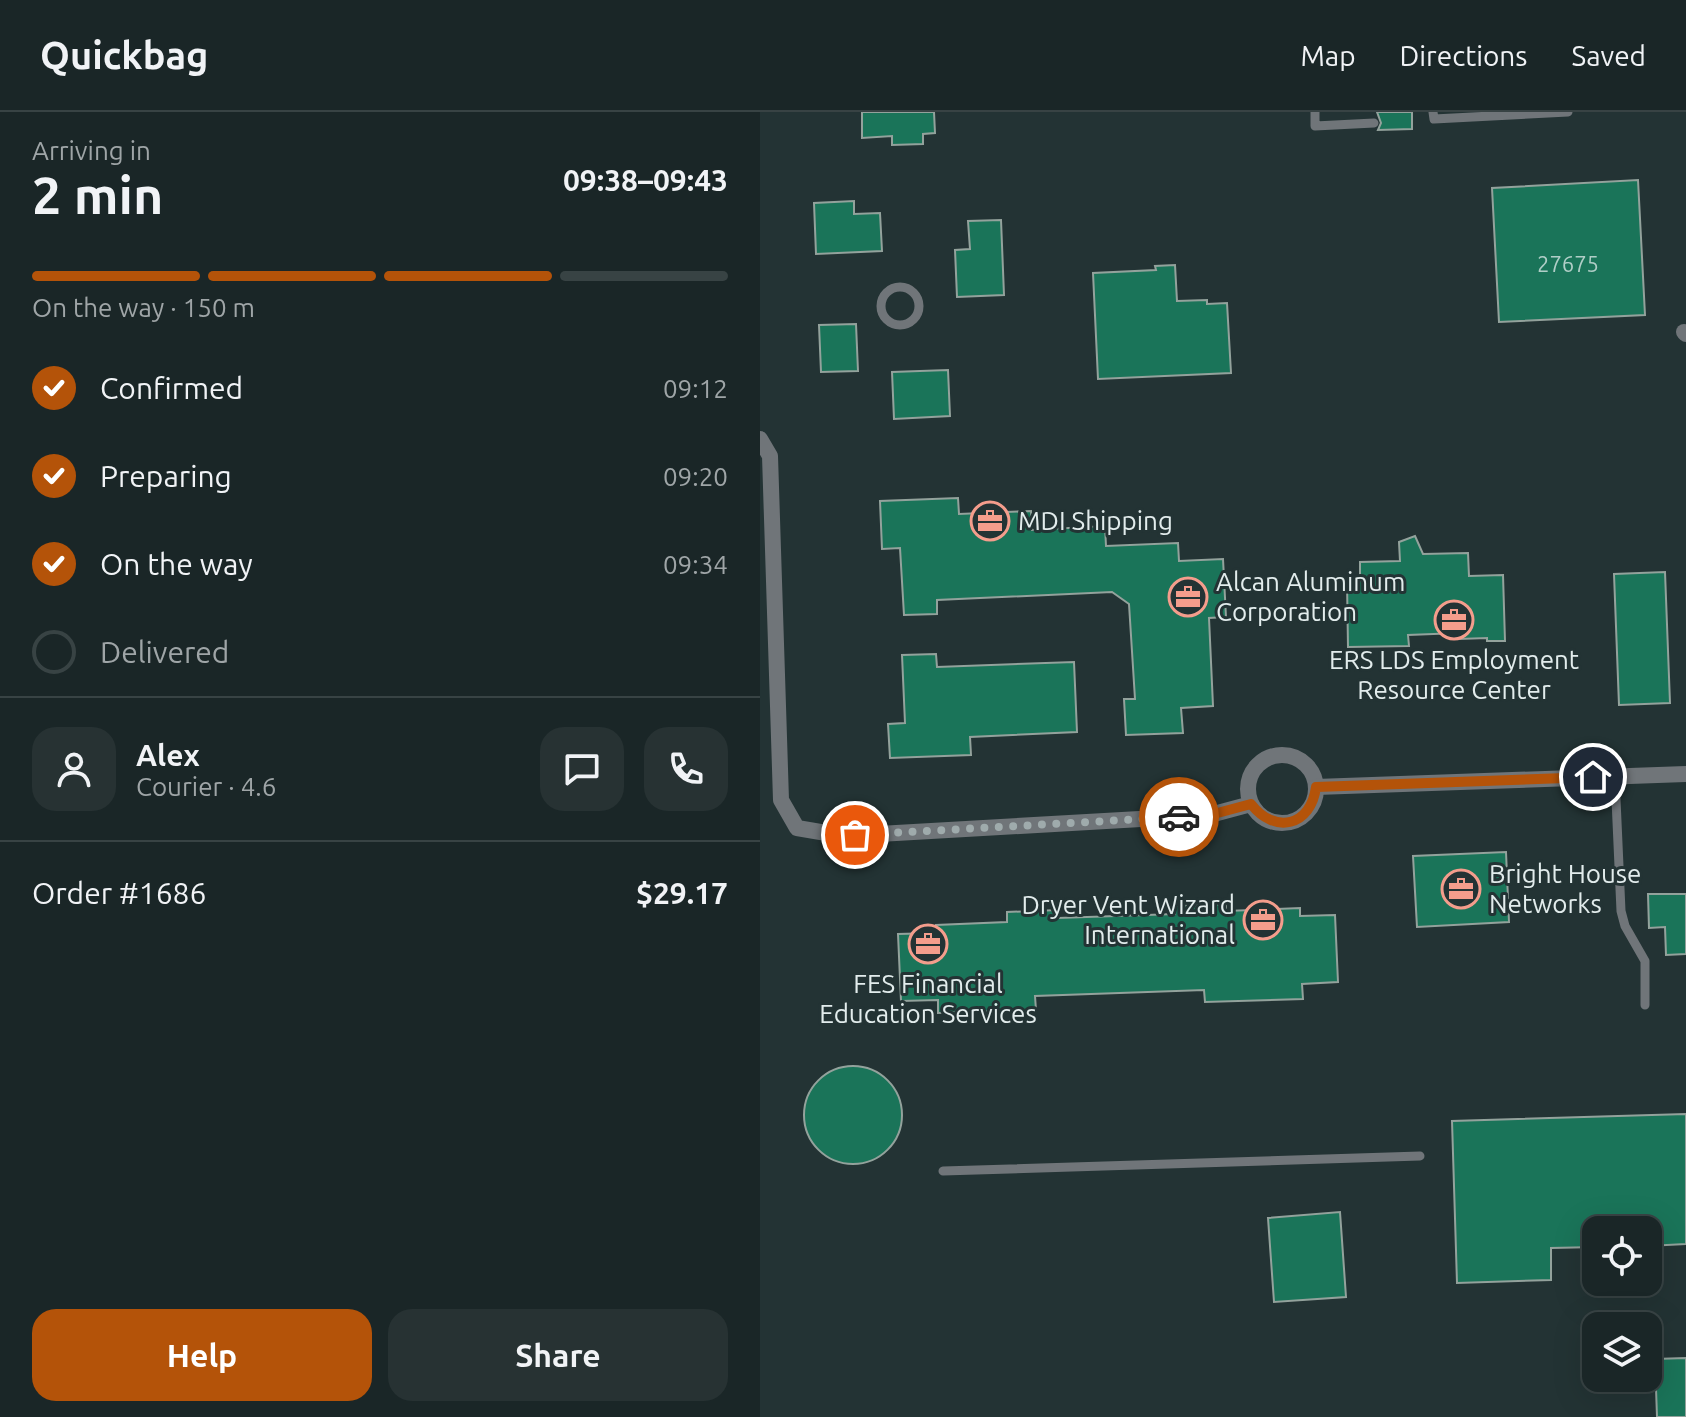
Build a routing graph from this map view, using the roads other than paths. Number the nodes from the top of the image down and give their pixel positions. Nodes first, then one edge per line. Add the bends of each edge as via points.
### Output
1 (1315, 112) edge
2 (1433, 112) edge
3 (1568, 112) edge
4 (1374, 123) dead end
5 (886, 320) joint
6 (760, 439) edge
7 (1686, 774) edge
8 (1615, 777) junction
9 (1316, 787) junction
10 (1251, 804) junction
11 (1645, 1005) dead end
12 (1420, 1156) dead end
13 (943, 1171) dead end

1 - 4 lane via 1315,126
2 - 3 lane via 1434,119
5 - 5 lane via 900,326 913,320 919,307 913,293 900,287 886,293 880,307
6 - 10 street via 770,456 781,800 797,828 844,836 1210,815
7 - 8 street
8 - 9 street
8 - 11 lane via 1621,911 1645,961
9 - 10 street via 1308,812 1297,820 1271,821
9 - 10 street via 1304,763 1280,755 1267,758 1249,778
12 - 13 lane

